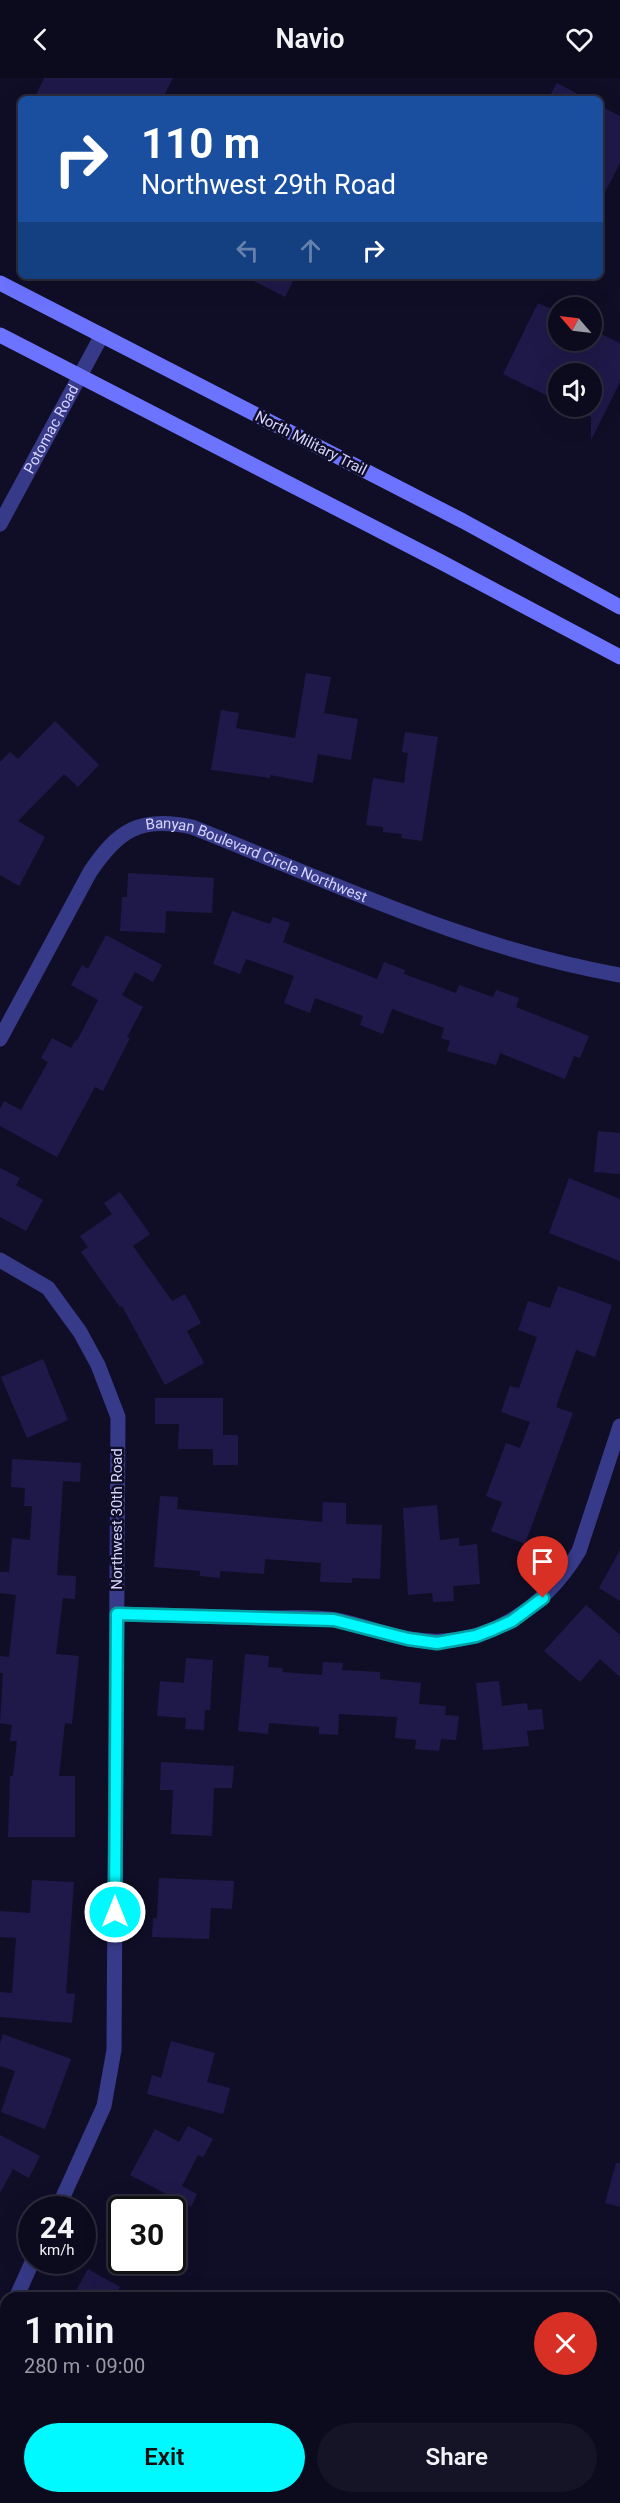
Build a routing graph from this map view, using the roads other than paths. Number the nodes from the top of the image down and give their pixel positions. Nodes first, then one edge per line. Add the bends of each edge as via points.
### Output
1 (0, 283) edge
2 (0, 335) edge
3 (102, 335) junction
4 (80, 377) junction
5 (0, 524) edge
6 (620, 607) edge
7 (620, 657) edge
8 (620, 975) edge
9 (0, 1038) edge
10 (0, 1260) edge
11 (620, 1426) edge
12 (117, 1614) junction
13 (64, 2196) edge
14 (27, 2274) edge
15 (19, 2292) edge

1 - 3 main road, North Military Trail
2 - 4 main road
3 - 4 street, Potomac Road
3 - 6 main road, North Military Trail via 463,521
4 - 5 street, Potomac Road
4 - 7 main road
8 - 9 street, Banyan Boulevard Circle Northwest via 512,950 440,927 192,827 156,823 121,835 107,846
10 - 12 street, Northwest 30th Road via 48,1288 80,1332 118,1417
11 - 12 street via 579,1551 569,1568 536,1604 494,1629 437,1643 334,1620
12 - 13 street, Northwest 30th Road via 113,2069 98,2124
14 - 15 street

